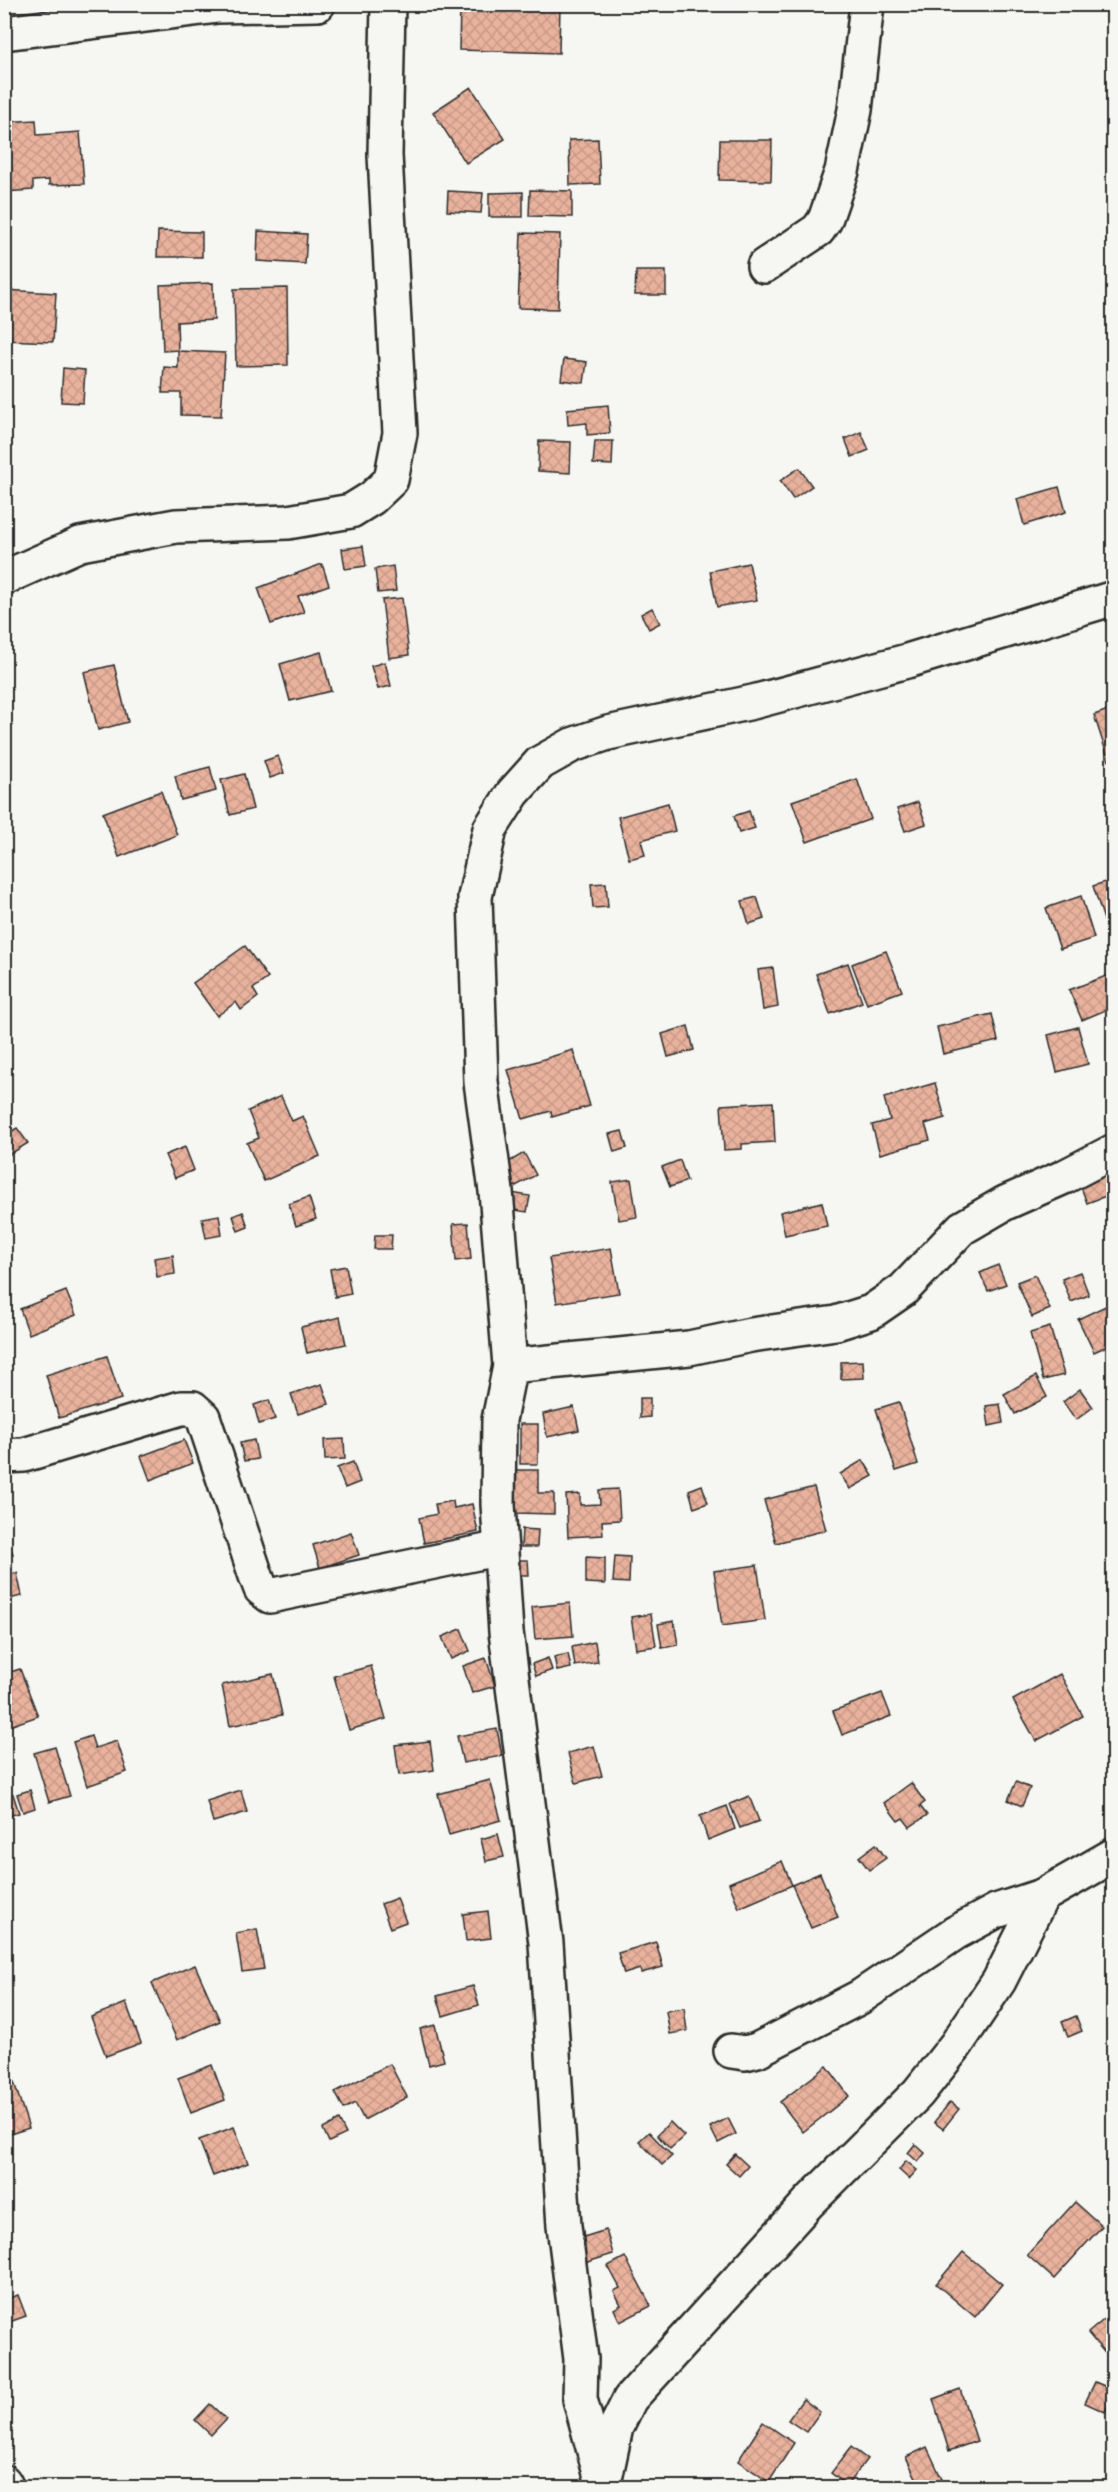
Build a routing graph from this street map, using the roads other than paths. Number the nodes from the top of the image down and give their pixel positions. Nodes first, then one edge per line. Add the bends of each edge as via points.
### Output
1 (318, 4) edge
2 (388, 4) edge
3 (867, 4) edge
4 (4, 33) edge
5 (764, 266) dead end
6 (4, 578) edge
7 (1113, 598) edge
8 (1113, 1151) edge
9 (510, 1366) junction
10 (4, 1456) edge
11 (501, 1548) junction
12 (1113, 1855) edge
13 (1042, 1896) junction
14 (731, 2051) dead end
15 (4, 2482) edge
16 (604, 2486) edge
17 (8, 2487) edge

1 - 4 street via 218,6
2 - 6 street via 385,155 400,433 391,480 351,512 288,522 176,526 80,544
3 - 5 street via 855,110 842,171 825,220 818,230
7 - 9 street via 907,661 753,702 608,733 572,745 540,763 513,793 490,830 475,897 481,1082 496,1191
8 - 9 street via 962,1228 903,1290 871,1312 836,1323 689,1348
9 - 11 street via 499,1420
10 - 11 street via 24,1455 181,1408 193,1408 202,1417 261,1589 270,1596
11 - 16 street via 506,1632 546,1943 564,2226 581,2359 580,2399
12 - 13 street
13 - 14 street via 975,1922 860,1997 757,2050
13 - 16 street via 999,1981 918,2093 809,2202 630,2398 616,2427
15 - 17 street

